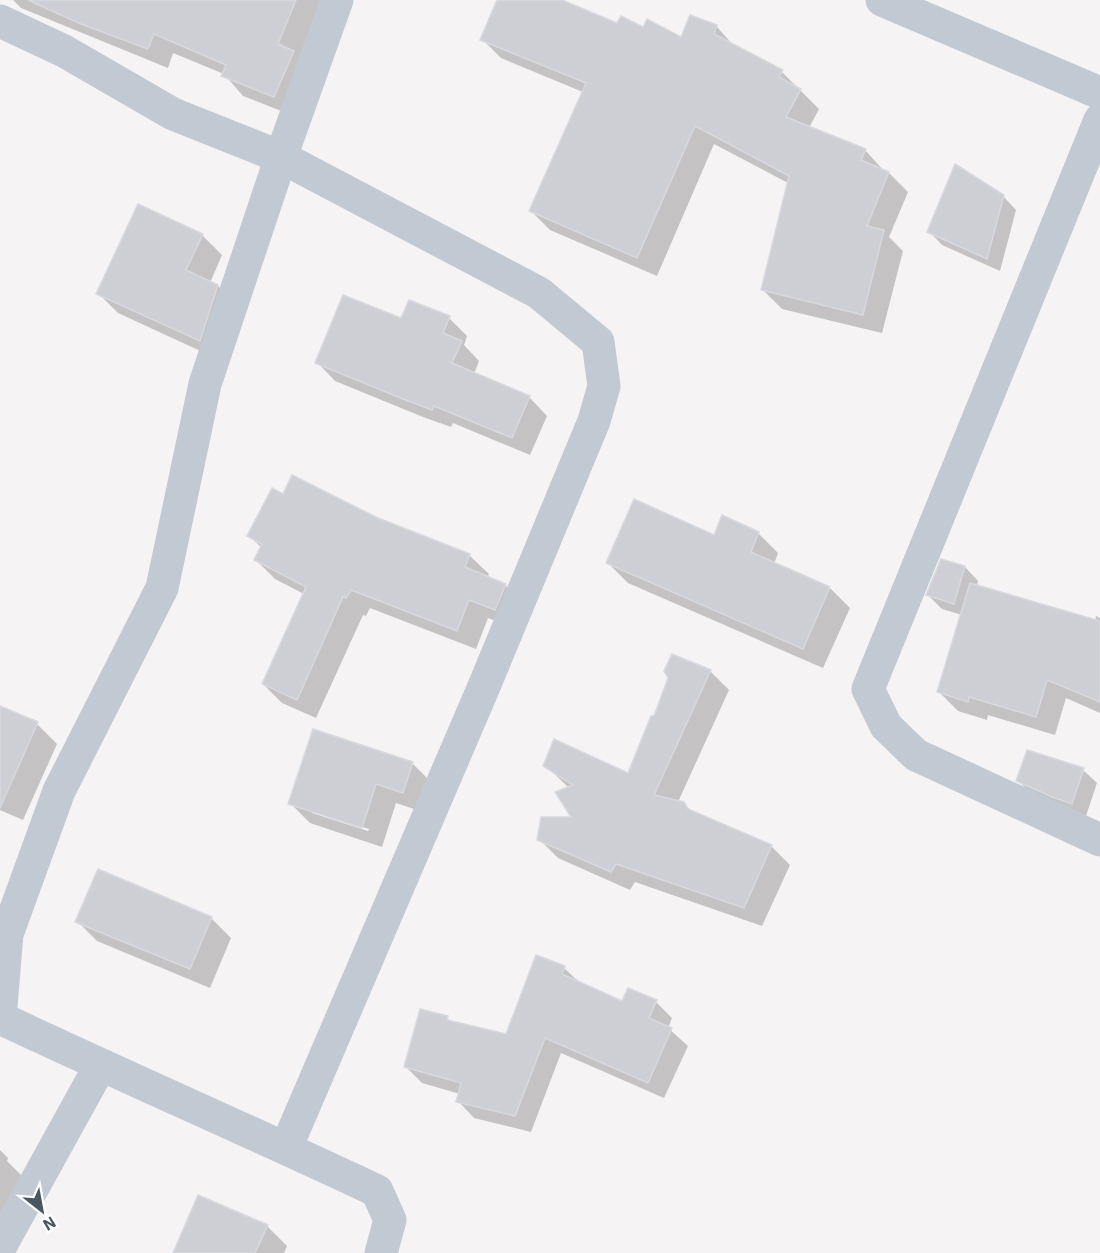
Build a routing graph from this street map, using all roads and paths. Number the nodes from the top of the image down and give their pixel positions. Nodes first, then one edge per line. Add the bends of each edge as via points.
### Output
1 (336, 0) edge
2 (882, 0) edge
3 (0, 21) edge
4 (1100, 93) edge
5 (1100, 120) edge
6 (280, 157) junction
7 (1100, 840) edge
8 (0, 1018) edge
9 (100, 1066) junction
10 (286, 1148) junction
11 (0, 1246) edge
12 (381, 1253) edge

1 - 6 street
2 - 4 street
3 - 6 street via 64,51 173,114
5 - 7 street via 868,689 886,726 916,755
6 - 8 street via 206,384 162,588 59,791 7,934
6 - 10 street via 539,292 598,342 604,386 594,421 542,548
8 - 9 street
9 - 10 street
9 - 11 street
10 - 12 street via 377,1191 390,1220

